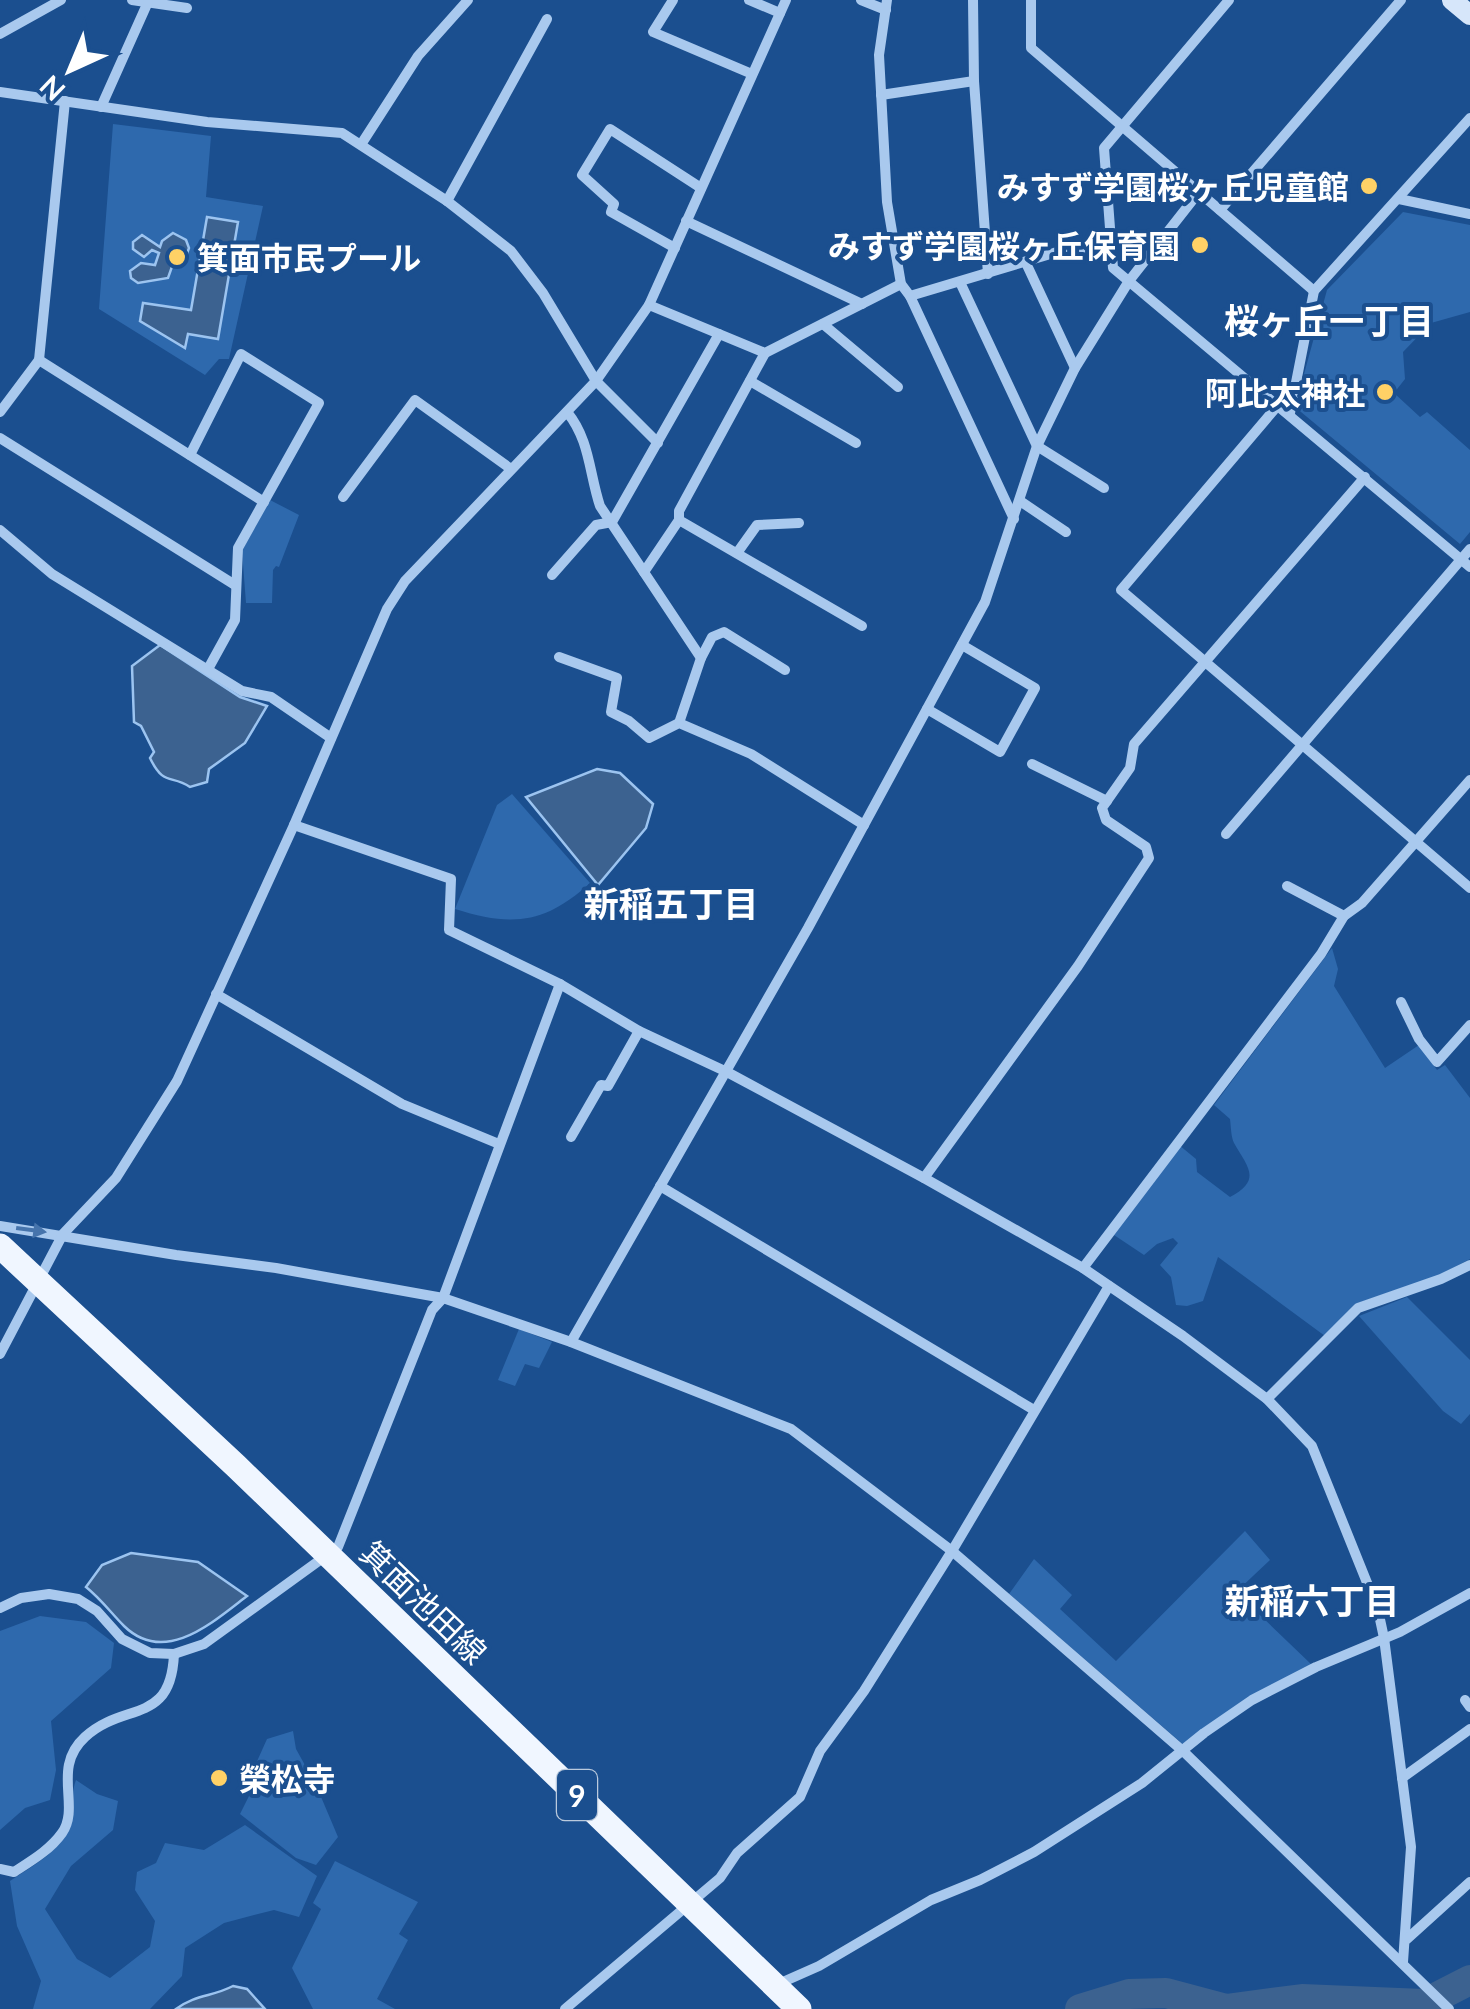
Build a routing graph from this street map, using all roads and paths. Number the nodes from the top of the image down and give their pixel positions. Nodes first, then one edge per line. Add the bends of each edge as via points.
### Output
1 (61, 0) edge
2 (132, 0) edge
3 (468, 0) edge
4 (672, 0) edge
5 (748, 0) edge
6 (786, 0) edge
7 (861, 0) edge
8 (974, 0) edge
9 (1031, 0) edge
10 (1229, 0) edge
11 (1401, 0) edge
12 (1452, 0) edge
13 (148, 2) junction
14 (886, 5) edge
15 (186, 8) dead end
16 (780, 13) junction
17 (1470, 15) edge
18 (547, 20) dead end
19 (0, 34) edge
20 (752, 74) junction
21 (974, 81) junction
22 (0, 92) edge
23 (881, 96) junction
24 (65, 102) junction
25 (101, 107) junction
26 (1470, 118) edge
27 (1122, 125) junction
28 (362, 144) junction
29 (701, 188) junction
30 (1199, 192) junction
31 (1399, 199) junction
32 (446, 201) junction
33 (1220, 210) junction
34 (1470, 214) edge
35 (686, 222) junction
36 (675, 248) junction
37 (1110, 248) junction
38 (1026, 263) junction
39 (988, 274) junction
40 (1129, 281) junction
41 (960, 282) junction
42 (901, 284) junction
43 (1314, 292) junction
44 (910, 296) junction
45 (862, 304) junction
46 (649, 306) junction
47 (822, 324) junction
48 (718, 334) junction
49 (765, 353) junction
50 (39, 360) junction
51 (1075, 368) junction
52 (596, 381) junction
53 (750, 381) junction
54 (898, 388) dead end
55 (1279, 404) junction
56 (0, 412) edge
57 (567, 412) junction
58 (1290, 414) junction
59 (0, 438) edge
60 (856, 443) dead end
61 (658, 444) junction
62 (1037, 446) junction
63 (190, 455) junction
64 (511, 470) junction
65 (1365, 477) junction
66 (1104, 488) dead end
67 (342, 497) dead end
68 (1020, 500) junction
69 (264, 502) junction
70 (1014, 519) junction
71 (679, 520) junction
72 (612, 522) junction
73 (799, 523) dead end
74 (0, 530) edge
75 (1066, 532) dead end
76 (1470, 548) edge
77 (737, 554) junction
78 (1466, 564) edge
79 (644, 572) junction
80 (552, 575) dead end
81 (235, 585) junction
82 (862, 626) dead end
83 (962, 645) junction
84 (559, 657) dead end
85 (701, 658) junction
86 (1206, 662) junction
87 (208, 668) junction
88 (785, 670) dead end
89 (927, 709) junction
90 (679, 723) junction
91 (331, 738) junction
92 (1302, 744) junction
93 (1032, 764) dead end
94 (1470, 780) edge
95 (1107, 801) junction
96 (294, 825) junction
97 (864, 826) junction
98 (1226, 834) dead end
99 (1417, 842) junction
100 (1287, 886) dead end
101 (1470, 888) edge
102 (1344, 916) junction
103 (560, 984) junction
104 (216, 994) junction
105 (1401, 1002) dead end
106 (1470, 1025) edge
107 (640, 1031) junction
108 (727, 1072) junction
109 (571, 1137) dead end
110 (499, 1144) junction
111 (924, 1178) junction
112 (660, 1186) junction
113 (0, 1226) edge
114 (63, 1234) junction
115 (0, 1246) edge
116 (1470, 1264) edge
117 (1083, 1268) junction
118 (37, 1279) junction
119 (1110, 1286) junction
120 (443, 1298) junction
121 (571, 1342) junction
122 (0, 1354) edge
123 (1266, 1399) junction
124 (1034, 1410) junction
125 (952, 1551) junction
126 (328, 1555) junction
127 (1470, 1593) edge
128 (0, 1608) edge
129 (1384, 1638) junction
130 (174, 1654) junction
131 (1470, 1729) edge
132 (1184, 1752) junction
133 (1402, 1778) junction
134 (0, 1869) edge
135 (1470, 1882) edge
136 (690, 1904) junction
137 (1406, 1940) junction
138 (1404, 1962) junction
139 (775, 1986) junction
140 (1448, 2008) edge
141 (565, 2009) edge
142 (799, 2009) edge

1 - 19 street
2 - 13 street
3 - 28 street via 418,56
4 - 20 street via 653,32
5 - 16 street
6 - 16 street
7 - 14 street
8 - 21 street
9 - 27 street via 1030,48
10 - 27 street
11 - 33 street
12 - 17 street
13 - 15 street
13 - 25 street
14 - 23 street
16 - 20 street
18 - 32 street
20 - 29 street
21 - 23 street
21 - 39 street
22 - 24 street
23 - 42 street via 886,202
24 - 25 street
24 - 50 street
25 - 28 street via 342,133
26 - 31 street
27 - 30 street
27 - 37 street via 1104,148
28 - 32 street
29 - 35 street
29 - 36 street via 610,129 582,175 614,204 611,212
30 - 33 street
30 - 40 street
31 - 34 street
31 - 43 street
32 - 52 street via 511,251
33 - 43 street
35 - 36 street
35 - 45 street
36 - 46 street
37 - 38 street via 1057,252
37 - 40 street via 1113,268
38 - 39 street
38 - 51 street
39 - 41 street
40 - 51 street
40 - 55 street
41 - 44 street
41 - 62 street
42 - 44 street
42 - 45 street
43 - 58 street
44 - 70 street
45 - 47 street
46 - 48 street
46 - 52 street
47 - 49 street
47 - 54 street
48 - 49 street
48 - 61 street
49 - 53 street
50 - 56 street
50 - 63 street
51 - 62 street
52 - 57 street
52 - 61 street
53 - 60 street
53 - 71 street
55 - 58 street
55 - 86 street via 1121,590
57 - 64 street
57 - 72 street via 579,426 592,483
58 - 65 street
59 - 81 street
61 - 72 street
62 - 66 street
62 - 68 street
63 - 69 street
63 - 69 street via 241,354 319,403
64 - 67 street via 414,400
64 - 91 street via 404,581
65 - 78 street
65 - 86 street
68 - 70 street
68 - 75 street
69 - 81 street via 238,548
70 - 83 street
71 - 77 street
71 - 79 street
72 - 79 street
72 - 80 street via 596,524
73 - 77 street via 757,525
74 - 87 street via 52,574
76 - 78 street
77 - 82 street
78 - 92 street
79 - 85 street
81 - 87 street via 235,620
83 - 89 street
83 - 89 street via 1035,688 1000,752
84 - 90 street via 618,678 611,712 650,738
85 - 88 street via 712,637 724,632
85 - 90 street
86 - 92 street
86 - 95 street via 1134,744 1130,768
87 - 91 street via 242,691 271,698
89 - 97 street
90 - 97 street via 751,754
91 - 96 street
92 - 98 street
92 - 99 street
93 - 95 street
94 - 99 street
95 - 111 street via 1106,820 1146,847 1148,858
96 - 103 street via 451,879 449,930
96 - 104 street
97 - 108 street
99 - 101 street
99 - 102 street
100 - 102 street
102 - 117 street
103 - 107 street
103 - 110 street
104 - 110 street via 402,1104
104 - 114 street via 177,1081 116,1178
105 - 106 street via 1437,1062
107 - 108 street
107 - 109 street
108 - 111 street
108 - 112 street
110 - 120 street
111 - 117 street
112 - 121 street
112 - 124 street
113 -> 114 street
114 - 118 street
114 - 120 street
115 - 118 main road, 箕面池田線 / 9
116 - 123 street via 1358,1308
117 - 119 street
118 - 122 street
118 - 126 main road, 箕面池田線 / 9
119 - 123 street
119 - 124 street
120 - 121 street
120 - 126 street via 432,1310 346,1530
121 - 125 street via 790,1429
123 - 129 street via 1312,1446
124 - 125 street
125 - 132 street
125 - 136 street via 820,1751 800,1797
126 - 130 street via 204,1644
126 - 136 main road, 箕面池田線 / 9
127 - 129 street
128 - 130 street via 49,1594 78,1599 122,1640 150,1653
129 - 132 street via 1252,1700
129 - 133 street
130 - 134 street via 173,1680 160,1700 85,1737 74,1752 64,1832 14,1872
131 - 133 street
132 - 138 street
132 - 139 street via 1034,1852
133 - 137 street via 1411,1847
135 - 137 street
136 - 139 main road, 箕面池田線 / 9
136 - 141 street
137 - 138 street
138 - 140 street
139 - 142 main road, 箕面池田線 / 9

